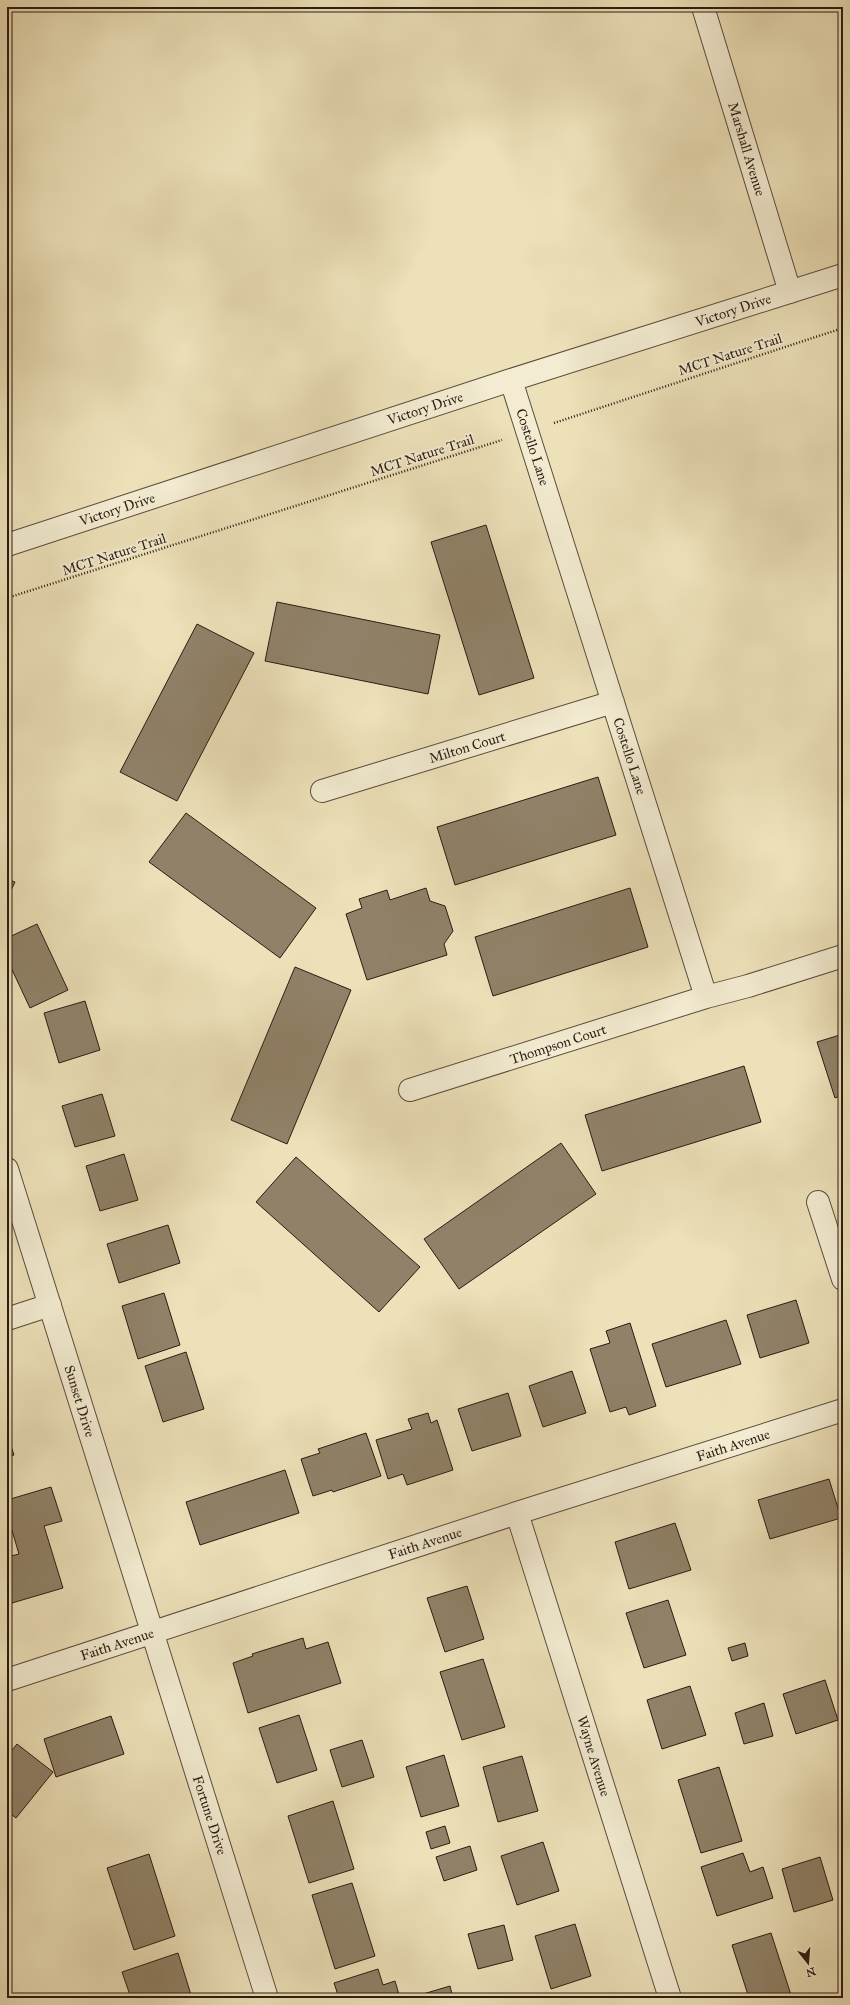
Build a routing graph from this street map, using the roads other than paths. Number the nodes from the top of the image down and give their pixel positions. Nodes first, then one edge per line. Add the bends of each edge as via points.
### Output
1 (703, 7) edge
2 (843, 275) edge
3 (790, 292) junction
4 (511, 380) junction
5 (7, 545) edge
6 (613, 702) junction
7 (322, 791) dead end
8 (843, 956) edge
9 (706, 996) junction
10 (410, 1090) dead end
11 (7, 1169) edge
12 (818, 1202) dead end
13 (843, 1279) edge
14 (50, 1305) junction
15 (7, 1319) edge
16 (843, 1410) edge
17 (517, 1513) junction
18 (152, 1633) junction
19 (7, 1680) edge
20 (267, 1998) edge
21 (670, 1998) edge

1 - 3 street, Marshall Avenue
2 - 3 street, Victory Drive
3 - 4 street, Victory Drive
4 - 5 street, Victory Drive
4 - 6 street, Costello Lane
6 - 7 street, Milton Court
6 - 9 street, Costello Lane
8 - 9 street via 748,986
9 - 10 street, Thompson Court
11 - 14 street, Sunset Drive
12 - 13 street
14 - 15 street
14 - 18 street, Sunset Drive
16 - 17 street, Faith Avenue
17 - 18 street, Faith Avenue
17 - 21 street, Wayne Avenue
18 - 19 street, Faith Avenue
18 - 20 street, Fortune Drive

